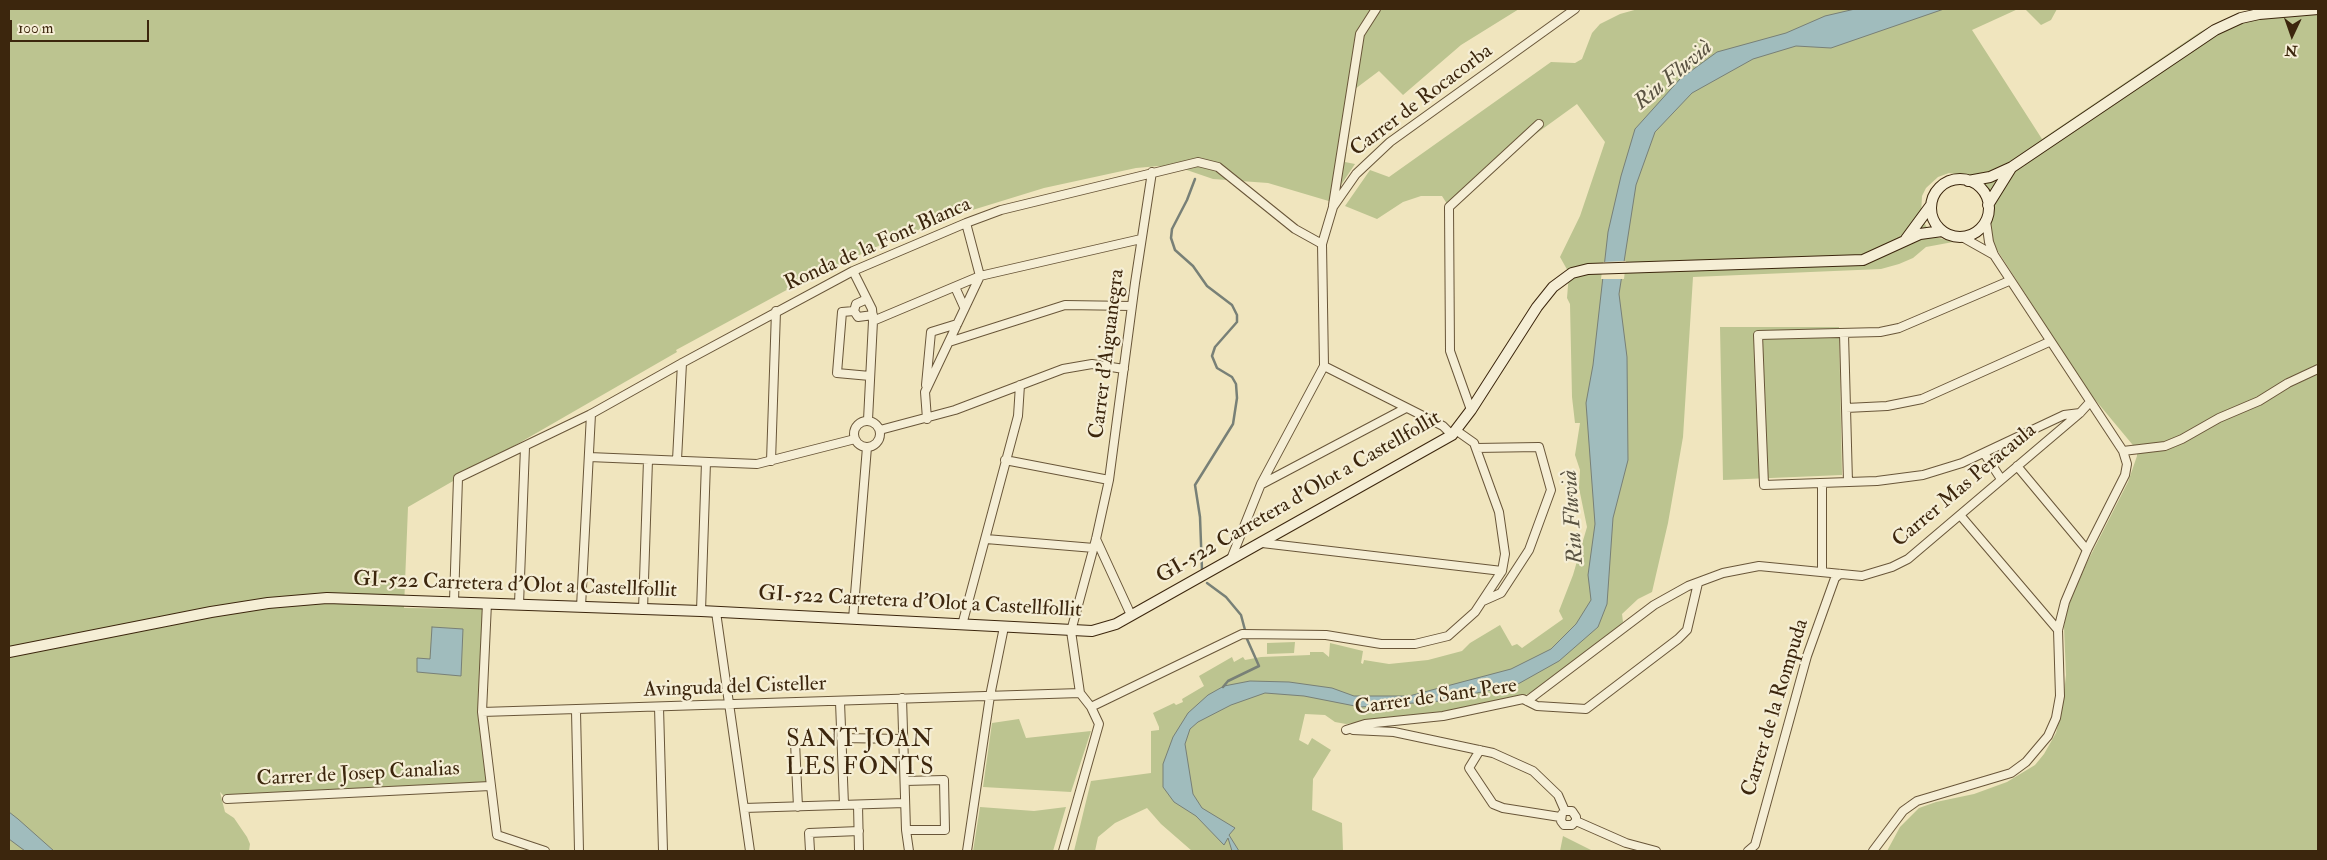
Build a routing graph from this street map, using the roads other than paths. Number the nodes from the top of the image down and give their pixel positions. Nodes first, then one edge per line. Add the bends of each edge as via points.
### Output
1 (1376, 9) edge
2 (1575, 9) edge
3 (2318, 9) edge
4 (1538, 124) dead end
5 (2012, 167) junction
6 (1152, 172) junction
7 (1968, 181) junction
8 (1931, 205) junction
9 (1988, 205) junction
10 (1333, 207) junction
11 (1986, 221) junction
12 (966, 223) junction
13 (1942, 231) junction
14 (1962, 237) junction
15 (1141, 239) junction
16 (1905, 239) junction
17 (1322, 244) junction
18 (1994, 255) junction
19 (853, 271) junction
20 (980, 276) junction
21 (2009, 281) junction
22 (955, 286) junction
23 (867, 299) junction
24 (1132, 306) junction
25 (964, 308) junction
26 (776, 311) junction
27 (854, 312) junction
28 (873, 318) junction
29 (957, 324) junction
30 (1844, 334) junction
31 (949, 342) junction
32 (2049, 342) junction
33 (682, 363) junction
34 (1324, 366) junction
35 (1124, 369) junction
36 (2318, 369) edge
37 (870, 376) junction
38 (1020, 385) junction
39 (925, 392) junction
40 (2090, 402) junction
41 (1406, 408) junction
42 (1846, 408) junction
43 (1471, 410) junction
44 (2080, 413) junction
45 (591, 414) junction
46 (927, 419) junction
47 (868, 420) junction
48 (880, 430) junction
49 (1454, 433) junction
50 (855, 438) junction
51 (524, 447) junction
52 (867, 447) junction
53 (1476, 448) junction
54 (2122, 451) junction
55 (1984, 454) junction
56 (589, 457) junction
57 (648, 460) junction
58 (677, 460) junction
59 (1005, 460) junction
60 (771, 461) junction
61 (706, 462) junction
62 (2017, 466) junction
63 (2001, 479) junction
64 (1109, 480) junction
65 (1848, 482) junction
66 (1822, 483) junction
67 (1261, 484) junction
68 (1960, 515) junction
69 (986, 539) junction
70 (1096, 539) junction
71 (1262, 543) junction
72 (1094, 548) junction
73 (2087, 550) junction
74 (1231, 559) junction
75 (1502, 571) junction
76 (1822, 572) junction
77 (1840, 574) junction
78 (1698, 584) junction
79 (1483, 600) junction
80 (454, 601) junction
81 (487, 603) junction
82 (519, 604) junction
83 (581, 607) junction
84 (642, 610) junction
85 (701, 611) junction
86 (716, 612) junction
87 (1131, 615) junction
88 (853, 619) junction
89 (962, 625) junction
90 (1004, 627) junction
91 (2058, 630) junction
92 (1071, 631) junction
93 (9, 652) edge
94 (1080, 693) junction
95 (990, 696) junction
96 (902, 698) junction
97 (1526, 701) junction
98 (840, 702) junction
99 (728, 705) junction
100 (658, 707) junction
101 (1092, 707) junction
102 (576, 711) junction
103 (482, 712) junction
104 (841, 738) junction
105 (903, 740) junction
106 (795, 742) dead end
107 (1480, 750) junction
108 (905, 781) junction
109 (490, 786) junction
110 (228, 799) dead end
111 (905, 803) junction
112 (844, 805) junction
113 (858, 805) junction
114 (798, 807) junction
115 (744, 808) junction
116 (1563, 814) junction
117 (1576, 821) junction
118 (906, 830) junction
119 (859, 831) junction
120 (545, 851) edge
121 (579, 851) edge
122 (663, 851) edge
123 (750, 851) edge
124 (810, 851) edge
125 (859, 851) edge
126 (909, 851) edge
127 (967, 851) edge
128 (1063, 851) edge
129 (1656, 851) edge
130 (1748, 851) edge
131 (1873, 851) edge

1 - 10 street via 1360,34
2 - 10 street, Carrer de Rocacorba via 1390,142 1356,174
3 - 5 street via 2259,14 2215,30
4 - 43 street via 1449,207 1450,351
5 - 7 street via 1990,177
5 - 9 street
6 - 12 street, Ronda de la Font Blanca via 1001,210
6 - 15 street, Carrer d'Aiguanegra
6 - 17 street, Ronda de la Font Blanca via 1198,162 1218,167 1295,229
7 - 8 street via 1955,180 1944,184 1935,193
7 - 9 street via 1984,192
8 - 13 street via 1932,216
8 - 16 street, GI-522 Carretera d'Olot a Castellfollit
9 - 11 street
10 - 17 street, Carrer de Rocacorba
11 - 14 street via 1978,230
11 - 18 street
12 - 19 street, Ronda de la Font Blanca
12 - 20 street
13 - 14 street
13 - 16 street, GI-522 Carretera d'Olot a Castellfollit
14 - 18 street
15 - 20 street
15 - 24 street, Carrer d'Aiguanegra
16 - 43 street, GI-522 Carretera d'Olot a Castellfollit via 1873,257 1855,261 1579,270 1560,281 1537,307
17 - 34 street, Carrer de Rocacorba
18 - 21 street
19 - 23 street
19 - 26 street, Ronda de la Font Blanca
20 - 22 street
20 - 25 street
21 - 30 street via 1899,328
21 - 32 street
22 - 25 street
22 - 28 street
23 - 27 street via 856,304
23 - 28 street
24 - 31 street via 1065,305
24 - 35 street, Carrer d'Aiguanegra
25 - 29 street
26 - 33 street, Ronda de la Font Blanca
26 - 60 street
27 - 28 street via 858,317
27 - 37 street via 842,312 837,373
28 - 37 street
29 - 31 street
29 - 39 street via 931,332
30 - 42 street
30 - 66 street via 1758,335 1764,485
31 - 39 street
32 - 40 street
32 - 42 street via 1922,399 1887,406
33 - 45 street, Ronda de la Font Blanca
33 - 58 street
34 - 41 street
34 - 67 street
35 - 38 street via 1092,364 1063,369
35 - 64 street, Carrer d'Aiguanegra
36 - 54 street via 2182,440 2164,446
37 - 47 street
38 - 46 street
38 - 59 street via 1018,416
39 - 46 street
40 - 44 street, Carrer Mas Peracaula
40 - 54 street
41 - 49 street
41 - 67 street
42 - 65 street
43 - 49 street, GI-522 Carretera d'Olot a Castellfollit
44 - 55 street via 2064,415
44 - 62 street, Carrer Mas Peracaula
45 - 51 street, Ronda de la Font Blanca
45 - 56 street
46 - 48 street
47 - 48 street
47 - 50 street via 860,422 854,430
48 - 52 street via 880,438
49 - 53 street via 1474,443
49 - 71 street, GI-522 Carretera d'Olot a Castellfollit
50 - 52 street
50 - 60 street
51 - 80 street, Ronda de la Font Blanca via 458,478
51 - 82 street
52 - 88 street
53 - 75 street via 1499,512 1505,554
53 - 79 street via 1539,447 1551,490 1529,550 1501,593
54 - 73 street via 2127,464 2125,475
55 - 63 street
55 - 65 street via 1923,475
56 - 57 street
56 - 83 street
57 - 58 street
57 - 84 street
58 - 61 street
59 - 64 street
59 - 69 street
60 - 61 street via 757,464
61 - 85 street
62 - 63 street, Carrer Mas Peracaula
62 - 73 street
63 - 68 street, Carrer Mas Peracaula
64 - 70 street, Carrer d'Aiguanegra
65 - 66 street
66 - 76 street
67 - 74 street
68 - 77 street, Carrer Mas Peracaula via 1908,559 1892,567 1862,576
68 - 91 street
69 - 72 street
69 - 89 street
70 - 72 street, Carrer d'Aiguanegra
70 - 87 street
71 - 74 street, GI-522 Carretera d'Olot a Castellfollit
71 - 75 street
72 - 92 street, Carrer d'Aiguanegra
73 - 91 street via 2065,602
74 - 87 street, GI-522 Carretera d'Olot a Castellfollit
75 - 79 street
76 - 77 street, Carrer Mas Peracaula
76 - 78 street via 1745,567
77 - 130 street, Carrer de la Rompuda via 1835,578 1807,656 1755,845
78 - 97 street via 1688,586 1654,605
78 - 97 street, Carrer de Sant Pere via 1687,630 1586,709 1537,706
79 - 101 street via 1475,612 1448,636 1415,644 1381,644 1326,635 1242,634
80 - 81 street, GI-522 Carretera d'Olot a Castellfollit
80 - 93 street, GI-522 Carretera d'Olot a Castellfollit via 328,598 268,603
81 - 82 street, GI-522 Carretera d'Olot a Castellfollit
81 - 103 street
82 - 83 street, GI-522 Carretera d'Olot a Castellfollit
83 - 84 street, GI-522 Carretera d'Olot a Castellfollit
84 - 85 street, GI-522 Carretera d'Olot a Castellfollit
85 - 86 street, GI-522 Carretera d'Olot a Castellfollit
86 - 88 street, GI-522 Carretera d'Olot a Castellfollit
86 - 99 street
87 - 92 street, GI-522 Carretera d'Olot a Castellfollit via 1116,624 1092,631
88 - 89 street, GI-522 Carretera d'Olot a Castellfollit
89 - 90 street, GI-522 Carretera d'Olot a Castellfollit
90 - 92 street, GI-522 Carretera d'Olot a Castellfollit
90 - 95 street
91 - 131 street via 2060,696 2056,718 2037,750 2011,773 1917,801 1903,811
92 - 94 street
94 - 95 street, Avinguda del Cisteller
94 - 101 street
95 - 96 street, Avinguda del Cisteller
95 - 127 street
96 - 98 street, Avinguda del Cisteller
96 - 105 street
97 - 107 street, Carrer de Sant Pere via 1443,716 1365,724 1346,730 1394,732
98 - 99 street, Avinguda del Cisteller
98 - 104 street
99 - 100 street, Avinguda del Cisteller
99 - 115 street
100 - 102 street, Avinguda del Cisteller
100 - 122 street
101 - 128 street via 1098,724
102 - 103 street, Avinguda del Cisteller
102 - 121 street
103 - 109 street
104 - 105 street
104 - 112 street
105 - 108 street
106 - 114 street
107 - 116 street via 1532,771 1558,795
107 - 116 street via 1469,768 1493,804 1503,808
108 - 111 street
108 - 118 street via 944,780 946,830
109 - 110 street, Carrer de Josep Canalias
109 - 120 street via 497,835
111 - 113 street
111 - 118 street
112 - 113 street
112 - 114 street
113 - 119 street
114 - 115 street
115 - 123 street
116 - 117 street via 1572,811
116 - 117 street via 1561,821 1566,826
117 - 129 street via 1626,843
118 - 126 street
119 - 124 street via 809,834
119 - 125 street

